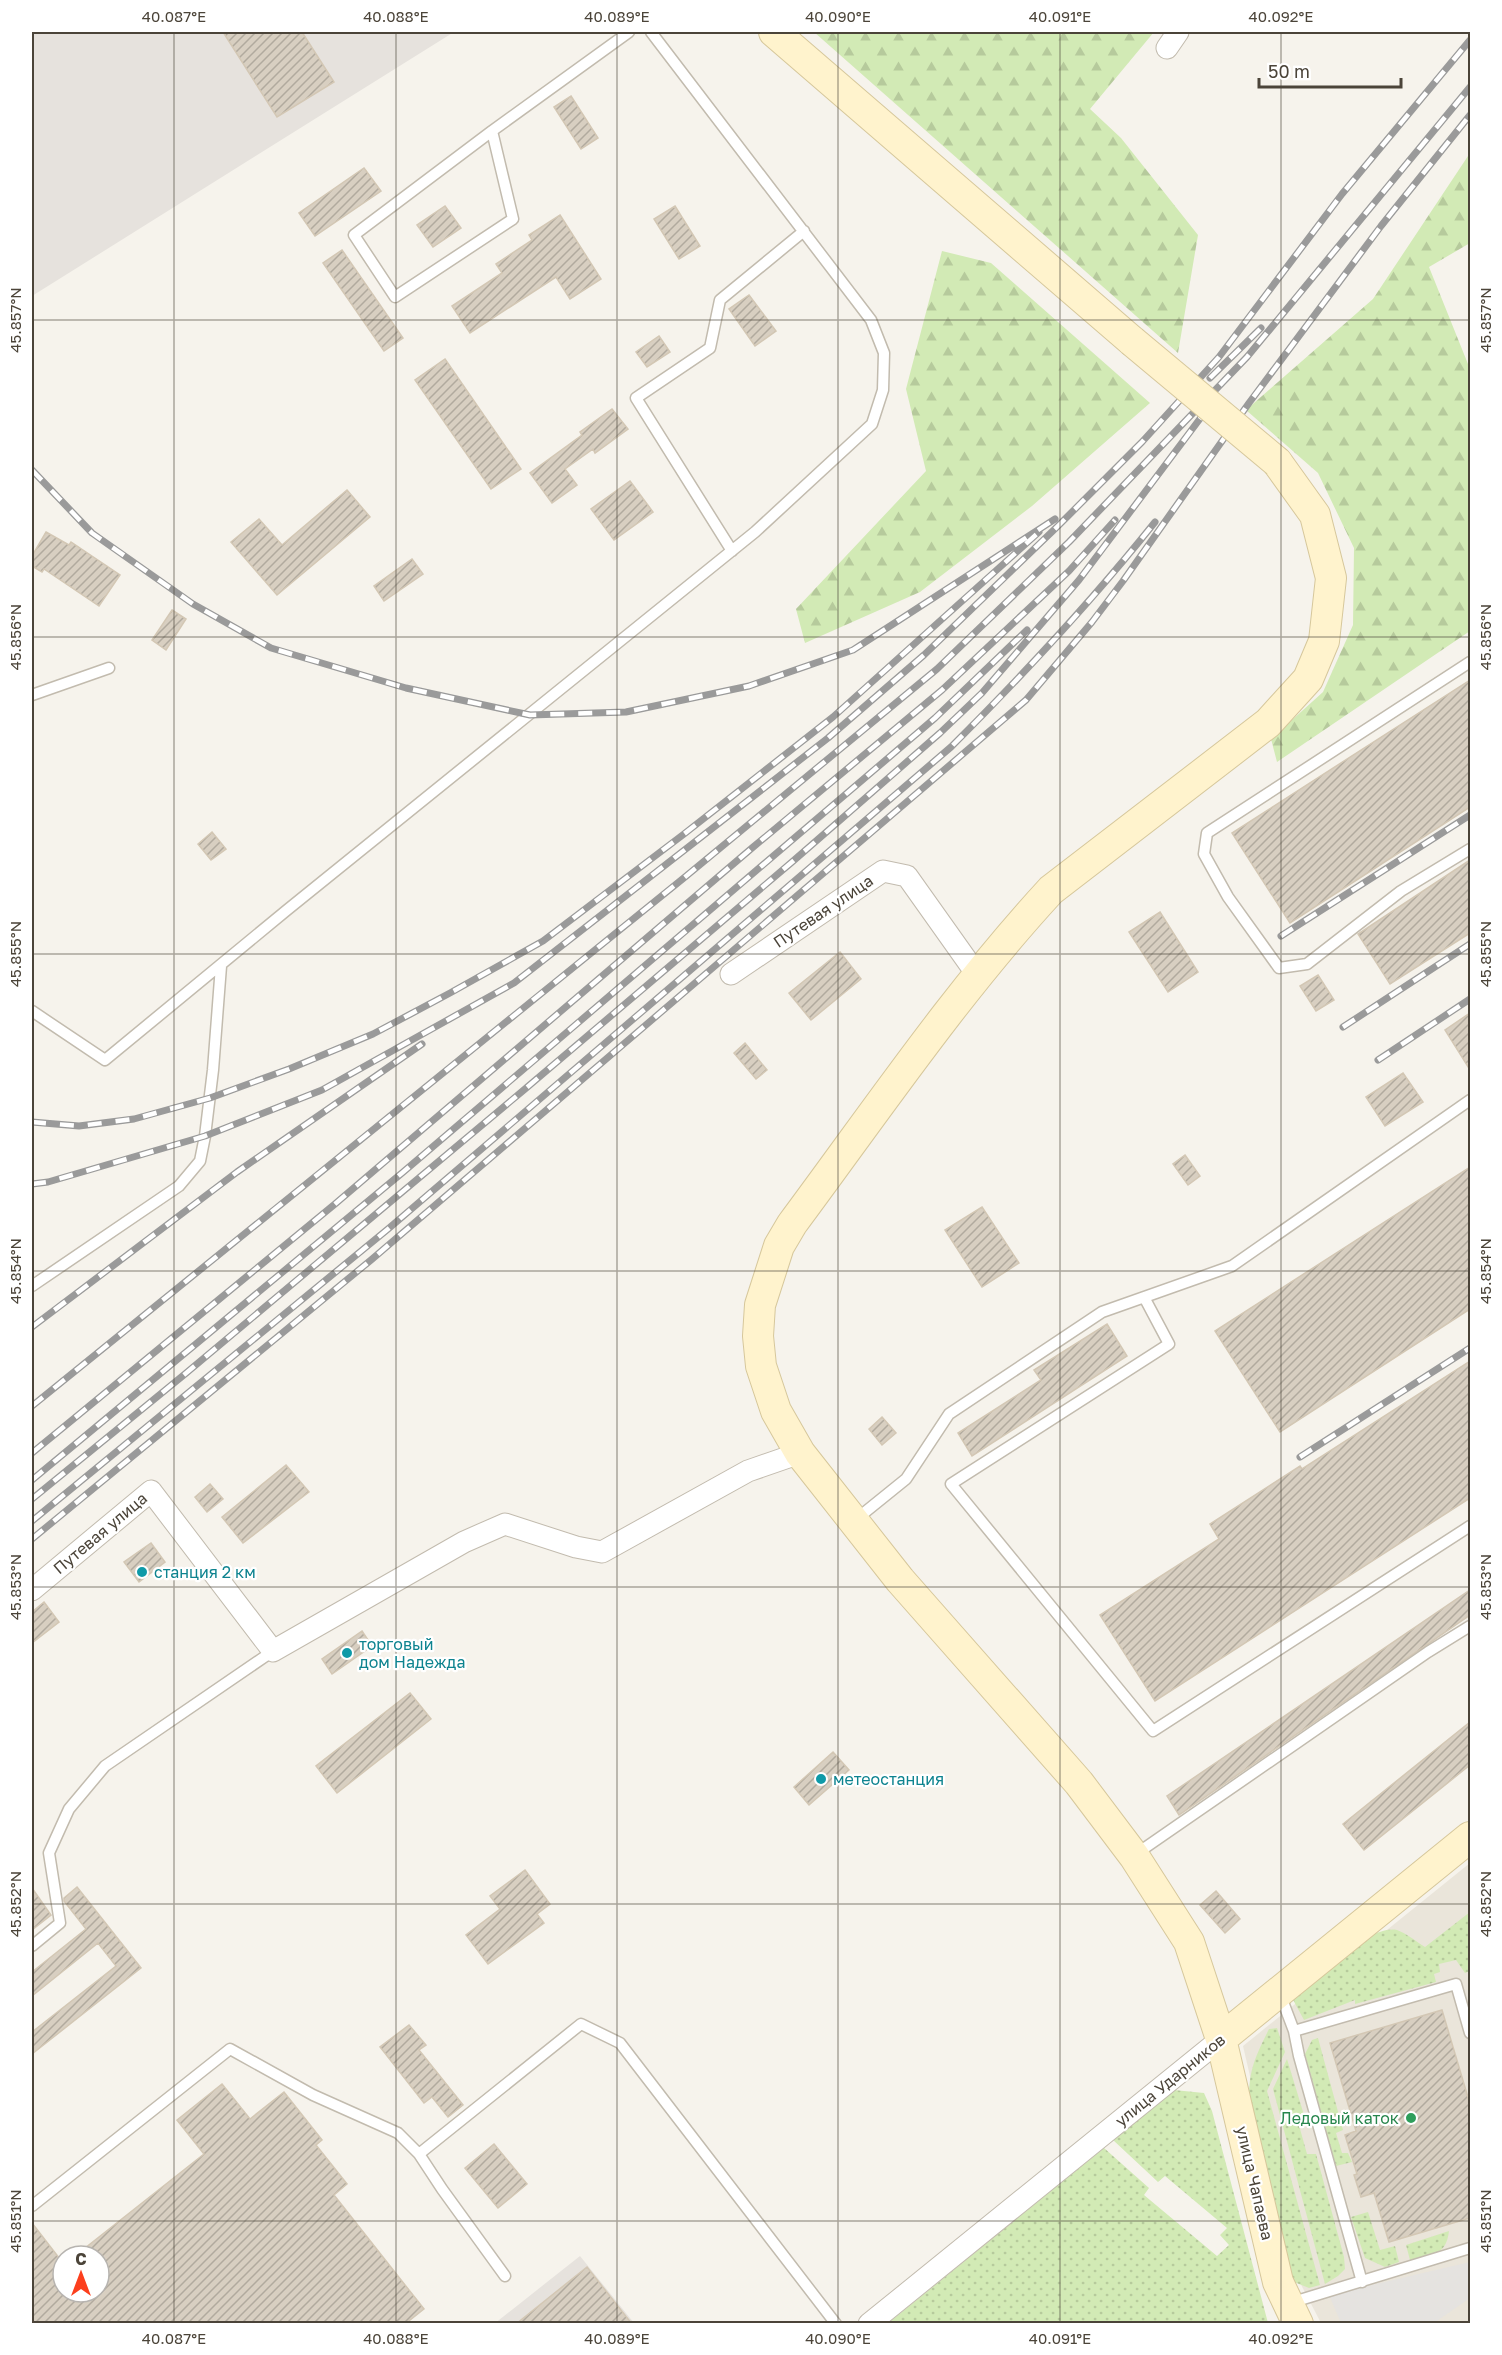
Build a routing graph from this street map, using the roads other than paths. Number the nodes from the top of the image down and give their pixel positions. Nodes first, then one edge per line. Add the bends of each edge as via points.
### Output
1 (629, 32) edge
2 (651, 32) edge
3 (774, 32) edge
4 (492, 131) junction
5 (804, 231) junction
6 (732, 551) junction
7 (1470, 662) edge
8 (109, 668) dead end
9 (32, 695) edge
10 (1470, 849) edge
11 (221, 966) junction
12 (731, 974) dead end
13 (978, 976) junction
14 (32, 1011) edge
15 (1470, 1100) edge
16 (32, 1286) edge
17 (1144, 1297) junction
18 (800, 1453) junction
19 (854, 1521) junction
20 (1470, 1526) edge
21 (32, 1590) edge
22 (1470, 1626) edge
23 (273, 1651) junction
24 (1470, 1838) edge
25 (1134, 1856) junction
26 (32, 1946) edge
27 (1279, 1991) junction
28 (1294, 2031) junction
29 (1470, 2033) edge
30 (1221, 2039) junction
31 (419, 2154) junction
32 (32, 2206) edge
33 (1470, 2248) edge
34 (505, 2276) dead end
35 (1362, 2282) junction
36 (1293, 2314) edge
37 (836, 2324) edge
38 (869, 2324) edge

1 - 4 lane
2 - 5 lane
3 - 13 main road, улица Чапаева, bridge via 1276,462 1315,515 1331,578 1324,641 1308,678 1268,723 1052,890
4 - 4 lane via 354,235 395,297 513,219
5 - 6 lane via 871,320 884,354 883,390 872,424
5 - 6 lane via 720,300 710,348 636,398
6 - 11 lane
7 - 10 lane via 1207,833 1204,854 1228,897 1279,968 1307,964 1401,891
8 - 9 lane
11 - 14 lane via 105,1060
11 - 16 lane via 213,1070 200,1161 180,1186
12 - 13 street, Путевая улица via 883,871 907,876
13 - 18 main road, улица Чапаева via 792,1224 770,1270 760,1305 761,1366 776,1411
15 - 17 lane via 1232,1266
17 - 19 lane via 1102,1312 948,1414 906,1479
17 - 20 lane via 1169,1344 951,1484 1153,1731
18 - 19 main road, улица Чапаева
18 - 23 street via 748,1471 602,1552 505,1524 464,1542
19 - 25 main road, улица Чапаева via 900,1580 1079,1783
21 - 23 street, Путевая улица via 151,1491
22 - 25 lane
23 - 26 lane via 105,1766 69,1809 49,1852 60,1923
24 - 27 main road, улица Ударников
25 - 30 main road, улица Чапаева via 1189,1942
27 - 28 lane
27 - 30 main road, улица Ударников
28 - 29 lane via 1456,1984
28 - 35 lane
30 - 36 main road, улица Чапаева via 1278,2282
30 - 38 street, улица Ударников
31 - 32 lane via 398,2133 312,2095 230,2049
31 - 34 lane
31 - 37 lane via 581,2024 620,2043
33 - 35 lane
35 - 36 lane

